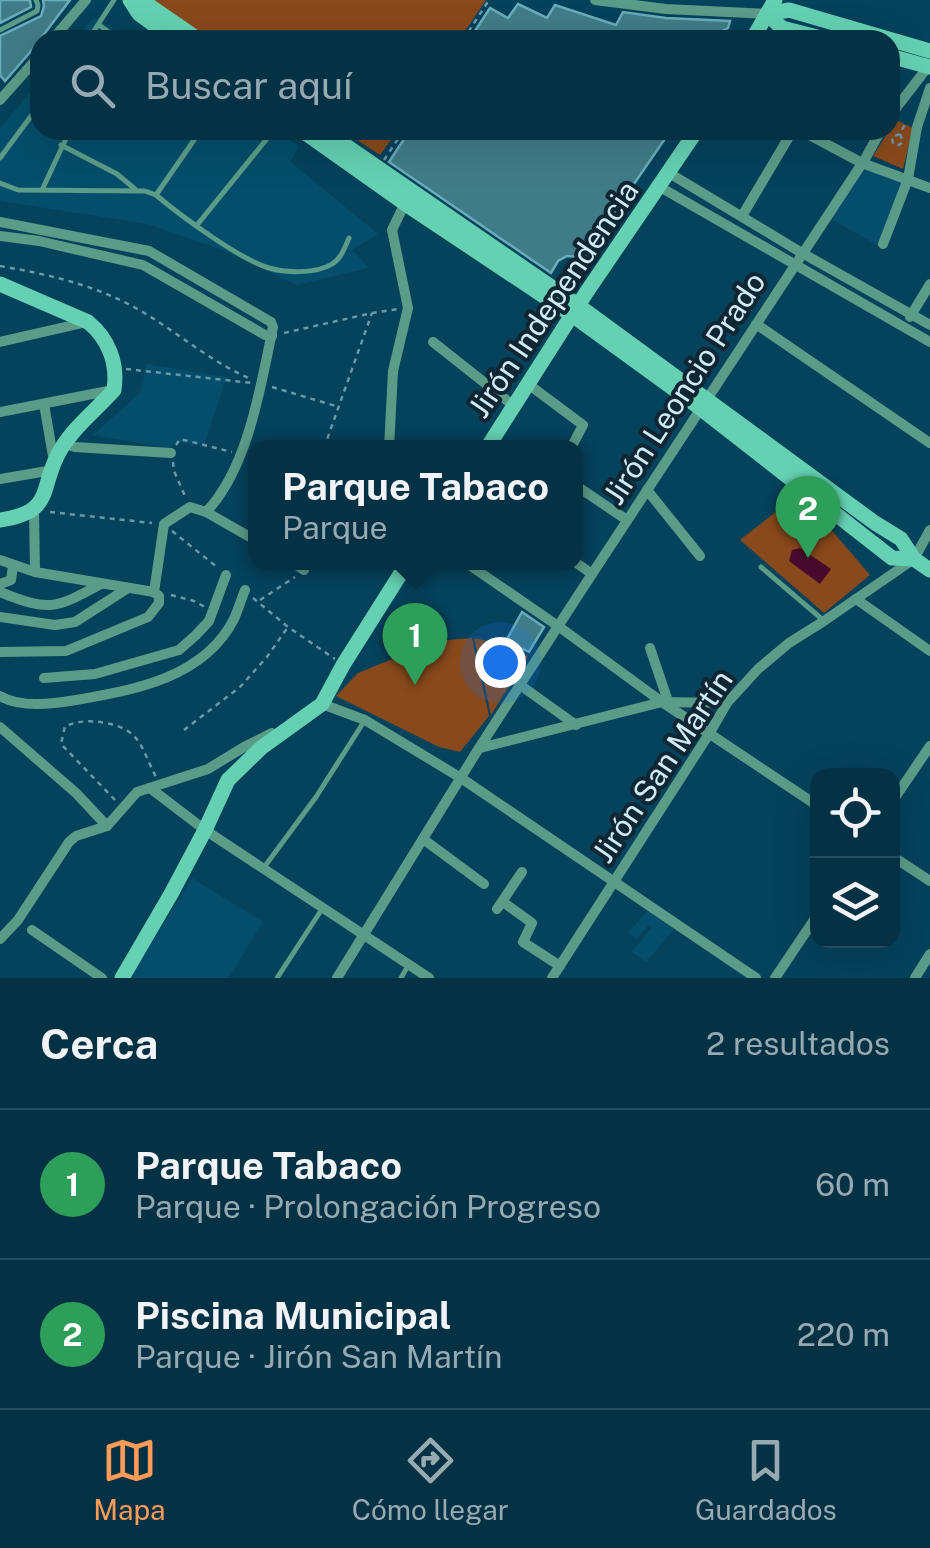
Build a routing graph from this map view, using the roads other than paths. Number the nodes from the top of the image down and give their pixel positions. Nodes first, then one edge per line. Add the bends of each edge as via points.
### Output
1 (36, 0) edge
2 (86, 0) edge
3 (114, 0) edge
4 (133, 0) edge
5 (595, 0) edge
6 (666, 4) edge
7 (771, 7) edge
8 (99, 25) junction
9 (0, 30) edge
10 (60, 30) edge
11 (95, 30) edge
12 (106, 30) edge
13 (162, 30) edge
14 (184, 30) edge
15 (758, 30) edge
16 (790, 30) edge
17 (842, 30) edge
18 (900, 52) edge
19 (900, 58) edge
20 (930, 63) edge
21 (30, 66) edge
22 (930, 88) edge
23 (0, 100) edge
24 (900, 103) edge
25 (30, 118) edge
26 (64, 140) edge
27 (194, 140) edge
28 (266, 140) edge
29 (318, 140) edge
30 (337, 140) edge
31 (691, 140) edge
32 (790, 140) edge
33 (816, 140) edge
34 (875, 140) edge
35 (61, 145) junction
36 (0, 158) edge
37 (862, 163) junction
38 (665, 180) junction
39 (908, 180) junction
40 (0, 183) edge
41 (930, 188) edge
42 (42, 190) junction
43 (136, 190) junction
44 (156, 196) junction
45 (408, 198) junction
46 (742, 216) junction
47 (0, 222) edge
48 (197, 225) junction
49 (0, 236) edge
50 (349, 238) dead end
51 (883, 244) dead end
52 (802, 253) junction
53 (796, 266) junction
54 (0, 284) edge
55 (930, 284) edge
56 (575, 310) junction
57 (912, 314) junction
58 (88, 322) junction
59 (756, 324) junction
60 (930, 325) edge
61 (904, 326) junction
62 (272, 332) junction
63 (0, 342) edge
64 (433, 342) dead end
65 (930, 342) edge
66 (528, 384) junction
67 (114, 390) junction
68 (703, 403) junction
69 (44, 404) junction
70 (514, 406) junction
71 (0, 412) edge
72 (389, 440) edge
73 (492, 440) edge
74 (575, 440) edge
75 (930, 443) edge
76 (64, 444) junction
77 (172, 453) road end
78 (53, 468) junction
79 (0, 479) edge
80 (583, 489) edge
81 (647, 490) junction
82 (34, 510) junction
83 (206, 512) junction
84 (0, 520) edge
85 (628, 520) junction
86 (930, 530) edge
87 (248, 536) edge
88 (700, 556) dead end
89 (914, 559) junction
90 (0, 560) edge
91 (13, 566) junction
92 (761, 567) dead end
93 (583, 568) edge
94 (400, 570) edge
95 (477, 570) edge
96 (930, 570) edge
97 (35, 572) junction
98 (226, 574) road end
99 (592, 574) junction
100 (0, 584) edge
101 (102, 584) junction
102 (128, 588) junction
103 (245, 590) road end
104 (0, 592) edge
105 (154, 592) junction
106 (856, 600) junction
107 (0, 617) edge
108 (824, 621) junction
109 (558, 626) junction
110 (650, 648) dead end
111 (930, 651) edge
112 (0, 652) edge
113 (44, 678) dead end
114 (520, 686) junction
115 (0, 696) edge
116 (665, 702) junction
117 (726, 703) junction
118 (322, 704) junction
119 (365, 720) junction
120 (296, 722) junction
121 (576, 725) junction
122 (0, 726) edge
123 (710, 734) junction
124 (930, 746) edge
125 (479, 748) junction
126 (460, 778) junction
127 (155, 786) junction
128 (900, 790) edge
129 (810, 801) edge
130 (107, 826) junction
131 (205, 830) junction
132 (423, 839) junction
133 (895, 858) edge
134 (263, 869) junction
135 (522, 872) dead end
136 (930, 881) edge
137 (614, 883) junction
138 (484, 884) dead end
139 (323, 907) junction
140 (810, 926) edge
141 (32, 930) dead end
142 (364, 934) junction
143 (0, 939) edge
144 (928, 961) edge
145 (409, 964) junction
146 (560, 966) junction
147 (102, 978) edge
148 (122, 978) edge
149 (278, 978) edge
150 (336, 978) edge
151 (400, 978) edge
152 (430, 978) edge
153 (552, 978) edge
154 (756, 978) edge
155 (775, 978) edge
156 (915, 978) edge

1 - 9 lane via 37,11
2 - 10 street
3 - 8 lane
4 - 13 street via 139,14
4 - 14 street
5 - 6 street
6 - 7 street
7 - 15 street
7 - 16 street
7 - 17 street
8 - 11 lane
8 - 12 lane
18 - 20 street
19 - 20 street
20 - 24 street
21 - 23 street
22 - 39 street
25 - 36 lane
26 - 35 lane
27 - 44 lane
28 - 48 lane
29 - 45 street
30 - 45 street
31 - 38 street, Jirón Independencia
32 - 46 street
33 - 37 street
34 - 37 street, Jirón Leoncio Prado
35 - 42 lane
35 - 43 lane
37 - 39 street
37 - 52 street, Jirón Leoncio Prado
38 - 46 street
38 - 53 street
38 - 56 street, Jirón Independencia
39 - 41 street
39 - 51 street
40 - 42 lane
42 - 43 lane
43 - 44 lane
44 - 48 lane
45 - 56 street
45 - 72 street via 392,233 408,308 393,370
46 - 52 street
47 - 62 street via 148,251 271,322
48 - 50 lane via 282,271 332,264
49 - 62 street via 143,265 265,335
52 - 53 street, Jirón Leoncio Prado
52 - 57 street
53 - 59 street, Jirón Leoncio Prado
53 - 61 street
54 - 58 street
55 - 57 street
56 - 66 street, Jirón Independencia
56 - 68 street
57 - 60 street
57 - 61 street
58 - 63 street
58 - 67 street via 104,339
59 - 68 street, Jirón Leoncio Prado
59 - 75 street
61 - 65 street
62 - 83 street via 230,482
64 - 70 street
66 - 70 street, Jirón Independencia
66 - 74 street via 583,425
67 - 69 street
67 - 76 street
68 - 81 street, Jirón Leoncio Prado
68 - 89 street via 892,558
69 - 71 street
69 - 78 street
70 - 73 street, Jirón Independencia
76 - 77 street
76 - 78 street
78 - 79 street
78 - 82 street
80 - 85 street
81 - 85 street, Jirón Leoncio Prado
81 - 88 street
82 - 84 street
82 - 97 street
83 - 87 street
83 - 105 street via 190,507 164,524
85 - 99 street, Jirón Leoncio Prado
86 - 89 street, Jirón San Martín
89 - 96 street
89 - 106 street, Jirón San Martín
90 - 91 street
91 - 97 street
91 - 100 street via 11,580
92 - 108 lane
93 - 99 street
94 - 118 street
95 - 109 street
97 - 101 street
98 - 113 street via 213,612 179,650 95,674
99 - 109 street, Jirón Leoncio Prado
101 - 102 street
101 - 104 street via 56,606
102 - 105 street
102 - 107 street via 75,622
103 - 115 street via 223,634 178,674 136,690 57,703
105 - 112 street via 159,602 148,617 97,640 66,651
106 - 108 street, Jirón San Martín
106 - 111 street
108 - 117 street, Jirón San Martín via 789,643
109 - 114 street, Jirón Leoncio Prado
109 - 116 street
110 - 116 street
114 - 121 street
114 - 125 street, Jirón Leoncio Prado
116 - 117 street
116 - 121 street
116 - 123 street
117 - 123 street, Jirón San Martín
118 - 119 street
118 - 120 street
119 - 126 street
119 - 134 lane
120 - 127 street via 208,769
120 - 131 street via 228,780
121 - 125 street
122 - 130 street
123 - 129 street
123 - 137 street, Jirón San Martín
124 - 128 street
125 - 126 street, Jirón Leoncio Prado
126 - 132 street, Jirón Leoncio Prado
126 - 137 street
127 - 130 street via 137,792
127 - 131 street
130 - 143 street via 69,842
131 - 134 street
131 - 148 street
132 - 138 street
132 - 142 street, Jirón Leoncio Prado
133 - 136 street
134 - 139 street
135 - 146 street via 500,906 532,923 522,942
137 - 146 street, Jirón San Martín
137 - 154 street
139 - 142 street
139 - 149 lane
140 - 155 street
141 - 147 street
142 - 145 street
142 - 150 street, Jirón Leoncio Prado
144 - 156 street
145 - 151 lane
145 - 152 street
146 - 153 street, Jirón San Martín

